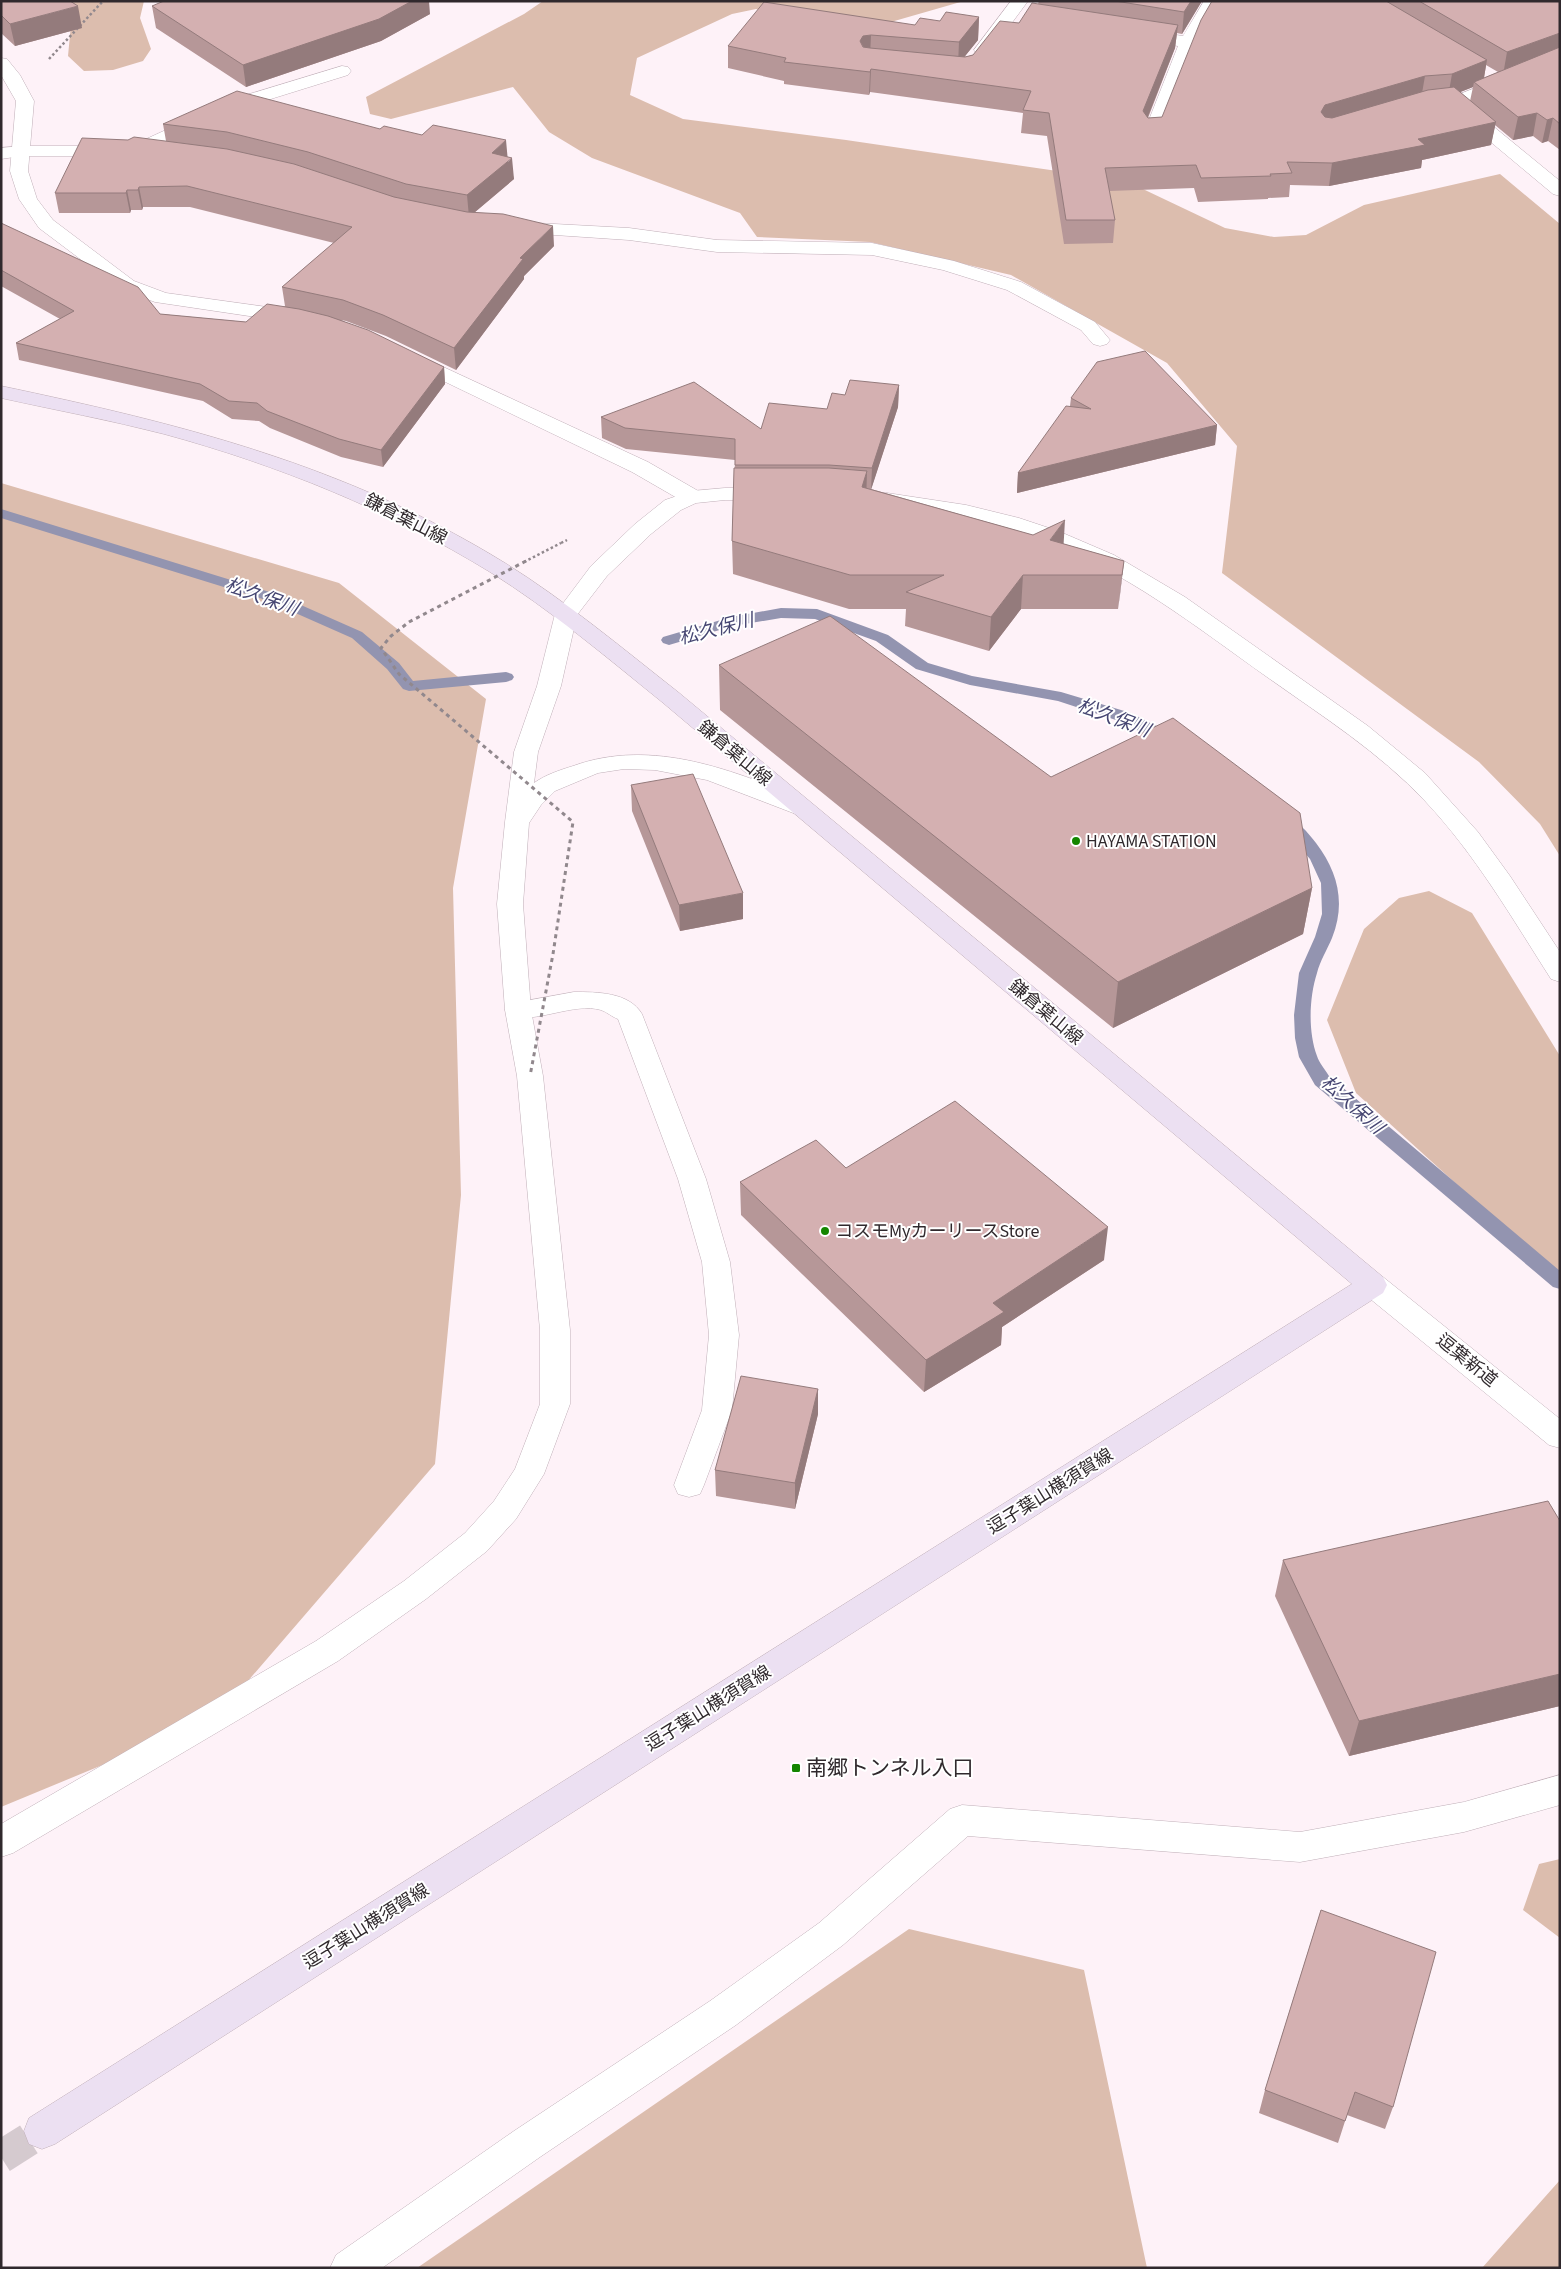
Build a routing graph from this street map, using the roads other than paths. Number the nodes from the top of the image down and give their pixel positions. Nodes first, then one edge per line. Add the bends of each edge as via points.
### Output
1 (1213, 1) edge
2 (1015, 8) edge
3 (1029, 18) edge
4 (1123, 32) edge
5 (1188, 42) junction
6 (1560, 60) edge
7 (1, 63) edge
8 (970, 66) edge
9 (342, 71) dead end
10 (1484, 73) edge
11 (1500, 83) junction
12 (1152, 135) edge
13 (137, 150) junction
14 (21, 151) junction
15 (174, 153) edge
16 (1, 154) edge
17 (1560, 190) edge
18 (497, 227) edge
19 (312, 320) edge
20 (1100, 340) dead end
21 (395, 350) edge
22 (1, 392) edge
23 (789, 494) edge
24 (692, 497) junction
25 (869, 497) edge
26 (566, 614) junction
27 (801, 808) junction
28 (517, 822) junction
29 (1560, 973) edge
30 (518, 1010) junction
31 (1373, 1285) junction
32 (1560, 1436) edge
33 (689, 1485) dead end
34 (1560, 1790) edge
35 (1, 1842) edge
36 (42, 2131) tunnel mouth
37 (349, 2268) edge

1 - 5 street
2 - 3 street
2 - 8 street
4 - 5 street
5 - 12 street
6 - 11 street
7 - 14 street via 25,101
9 - 13 street via 239,103
10 - 11 street
11 - 17 street via 1445,104
13 - 14 street
13 - 15 street
14 - 16 street
14 - 19 street via 19,171 28,199 46,224 127,285 162,298
18 - 20 street via 629,234 716,246 872,249 947,265 1014,286 1088,326
21 - 24 street via 640,467
22 - 26 main road, 鎌倉葉山線 via 172,430 248,453 320,480 383,505 497,568
23 - 24 street
24 - 26 street via 673,505 643,529 599,571
25 - 29 street via 991,516 1024,526 1087,551 1162,593 1350,725 1434,795 1474,844
26 - 27 main road, 鎌倉葉山線
26 - 28 street via 549,686 526,752
27 - 28 street via 744,783 685,767 637,762 604,764 542,788
27 - 31 main road, 鎌倉葉山線
28 - 30 street via 510,904
30 - 33 street via 574,1001 604,1001 629,1014 692,1179 716,1262 724,1335 717,1410
30 - 35 street via 530,1076 555,1330 555,1404 529,1474 510,1503 476,1542 415,1590 327,1651
31 - 32 street, 逗葉新道
31 - 36 main road, 逗子葉山横須賀線
34 - 37 street via 1464,1817 1300,1847 962,1820 831,1934 723,2012

